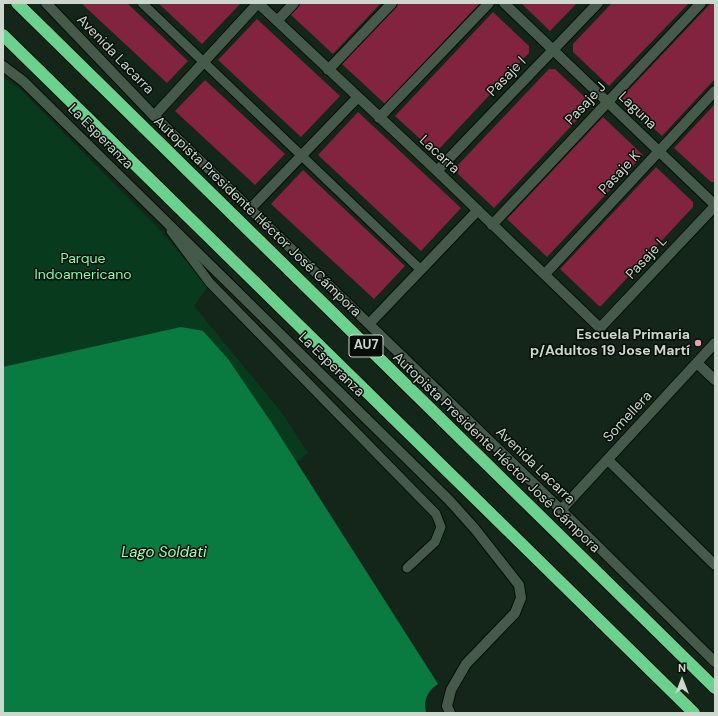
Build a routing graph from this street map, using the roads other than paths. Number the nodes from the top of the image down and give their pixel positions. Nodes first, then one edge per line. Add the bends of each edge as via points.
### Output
1 (17, 3) edge
2 (46, 3) edge
3 (142, 3) edge
4 (258, 3) edge
5 (294, 3) edge
6 (392, 3) edge
7 (489, 3) edge
8 (504, 3) edge
9 (598, 3) edge
10 (701, 3) edge
11 (276, 21) junction
12 (3, 36) edge
13 (553, 50) junction
14 (204, 62) junction
15 (3, 66) edge
16 (328, 70) junction
17 (715, 91) edge
18 (357, 98) junction
19 (608, 102) junction
20 (154, 116) junction
21 (379, 118) junction
22 (659, 152) junction
23 (302, 156) junction
24 (437, 171) junction
25 (715, 205) edge
26 (251, 208) junction
27 (478, 210) junction
28 (159, 216) junction
29 (492, 225) junction
30 (421, 270) junction
31 (545, 274) junction
32 (369, 324) junction
33 (600, 328) joint
34 (715, 343) edge
35 (697, 363) junction
36 (715, 380) edge
37 (608, 460) junction
38 (561, 510) junction
39 (715, 565) edge
40 (406, 568) dead end
41 (715, 662) edge
42 (715, 688) edge
43 (450, 713) edge
44 (694, 713) edge

1 - 42 highway, Autopista Presidente Héctor José Cámpora / AU7
2 - 20 street, Avenida Lacarra
3 - 14 lane
4 - 11 street, Lacarra
4 - 14 street
5 - 11 street
6 - 16 street
7 - 21 street
8 - 13 street, Laguna
9 - 13 street, Pasaje I
10 - 19 street, Pasaje J
11 - 16 street, Lacarra
12 - 44 highway, AU7
13 - 19 street, Laguna
13 - 24 street, Pasaje I
14 - 20 street
14 - 23 lane
15 - 28 street, La Esperanza via 23,81
16 - 18 street, Lacarra
17 - 22 street, Pasaje K
18 - 21 street, Lacarra
18 - 23 street
19 - 22 street, Laguna
19 - 29 street, Pasaje J
20 - 26 street, Avenida Lacarra
21 - 24 street, Lacarra
22 - 25 street, Laguna
22 - 31 street, Pasaje K
23 - 26 street
23 - 30 lane
24 - 27 street, Lacarra
25 - 33 street, Pasaje L
26 - 32 street, Avenida Lacarra
27 - 29 street, Lacarra
27 - 30 street
28 - 40 lane via 210,283 436,514 441,527 435,542
28 - 43 street, La Esperanza via 449,500 519,585 521,598 515,613 466,664 451,690 447,706
29 - 31 street, Lacarra
30 - 32 street
31 - 33 street, Lacarra
32 - 38 street, Avenida Lacarra
34 - 35 street, Somellera
35 - 36 street
35 - 37 street, Somellera
37 - 38 street, Somellera
37 - 39 street
38 - 41 street, Avenida Lacarra

